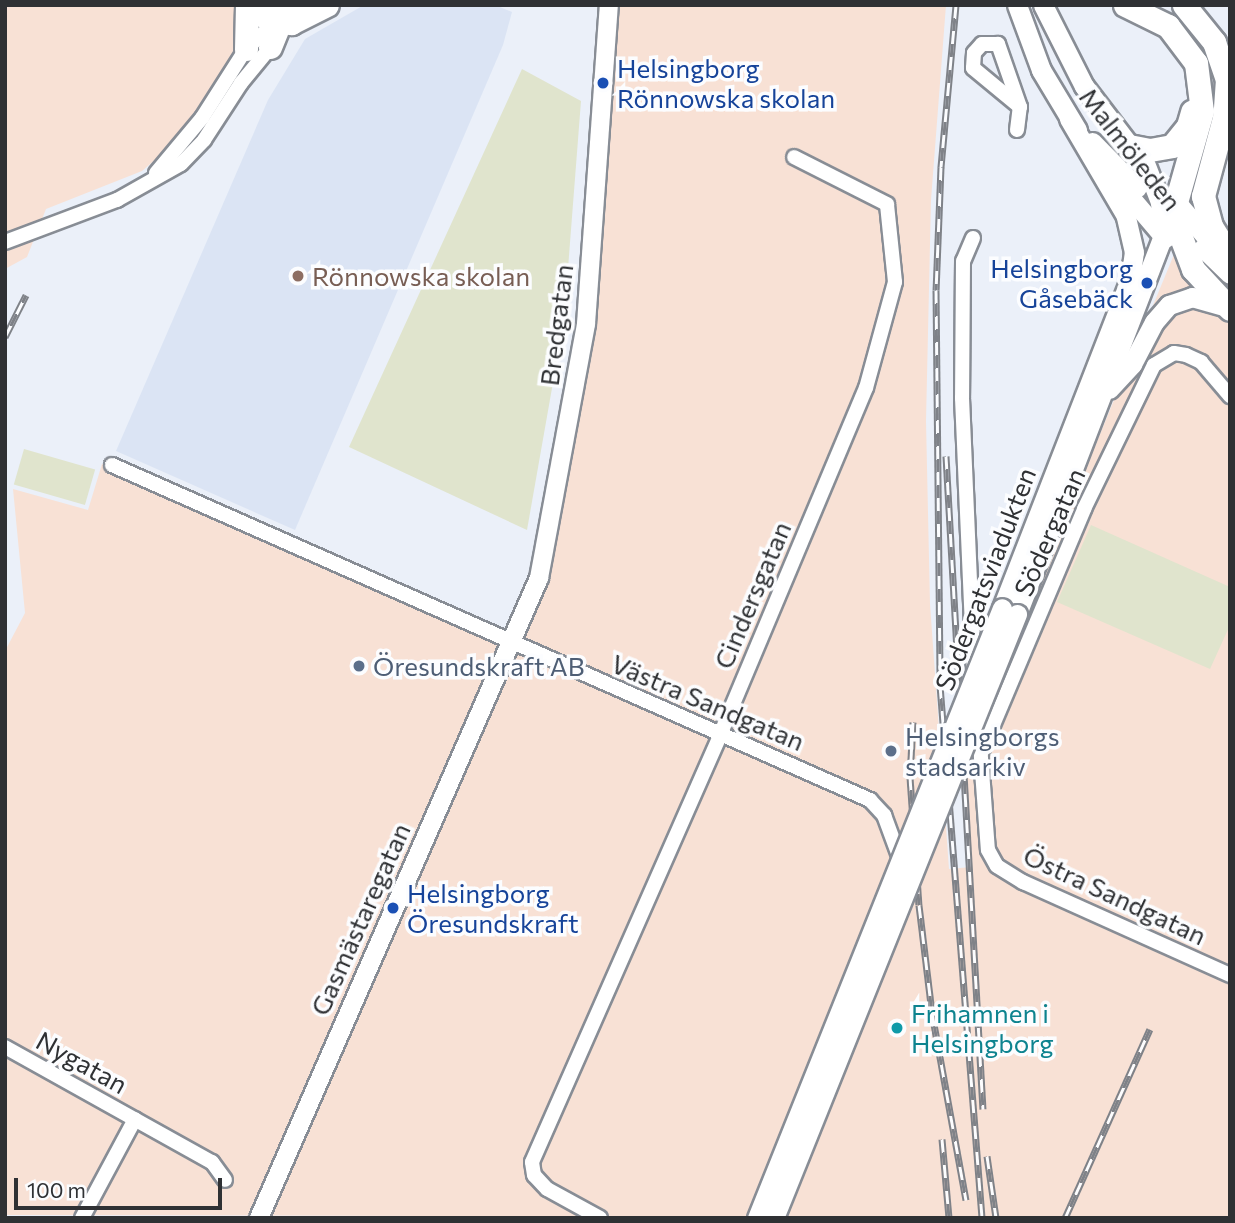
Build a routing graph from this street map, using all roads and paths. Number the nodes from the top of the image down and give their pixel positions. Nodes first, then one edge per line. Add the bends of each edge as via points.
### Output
1 (247, 5) edge
2 (254, 5) edge
3 (327, 5) edge
4 (609, 5) edge
5 (1017, 5) edge
6 (1125, 5) edge
7 (1184, 5) edge
8 (1046, 13) edge
9 (284, 14) edge
10 (270, 47) joint
11 (246, 49) junction
12 (1225, 50) edge
13 (1196, 63) junction
14 (1020, 107) dead end
15 (1069, 119) junction
16 (1017, 130) dead end
17 (1129, 146) junction
18 (794, 157) dead end
19 (1210, 164) junction
20 (148, 182) junction
21 (1168, 202) junction
22 (1171, 236) junction
23 (973, 238) dead end
24 (5, 242) edge
25 (1230, 257) edge
26 (1230, 265) edge
27 (1230, 274) edge
28 (1130, 280) junction
29 (1230, 309) edge
30 (1230, 396) edge
31 (1101, 397) junction
32 (112, 465) dead end
33 (1009, 611) junction
34 (510, 643) junction
35 (720, 735) junction
36 (981, 755) junction
37 (1230, 975) edge
38 (5, 1048) edge
39 (135, 1119) junction
40 (225, 1180) dead end
41 (82, 1218) edge
42 (259, 1218) edge
43 (600, 1218) edge
44 (757, 1218) edge
45 (767, 1218) edge
46 (774, 1218) edge

1 - 11 highway
2 - 9 highway
3 - 9 highway
4 - 34 street, Bredgatan via 580,365 546,552
5 - 15 main road, Malmöleden via 1022,25
6 - 13 highway via 1168,26
7 - 12 highway
8 - 17 main road, Malmöleden via 1084,86
9 - 10 highway
9 - 11 street
10 - 20 street via 204,140 180,164
11 - 20 street via 202,118
12 - 13 street
12 - 19 highway via 1227,104
13 - 17 highway via 1191,114 1181,138 1161,149
13 - 21 highway via 1202,111
14 - 16 street
15 - 21 main road via 1142,193
15 - 22 main road, Malmöleden
15 - 28 main road, Södergatsviadukten via 1126,216 1134,252
17 - 21 main road, Malmöleden
18 - 35 street, Cindersgatan via 887,205 895,282 866,388
19 - 21 main road via 1194,187
19 - 25 highway via 1203,196 1205,210
20 - 24 street via 96,209
21 - 22 highway
21 - 26 main road, Malmöleden
22 - 27 main road via 1201,247
22 - 28 main road via 1146,247
22 - 29 highway
22 - 31 main road, Södergatsviadukten
23 - 36 street via 963,261 962,398 967,574
28 - 33 main road, Södergatsviadukten
29 - 31 main road via 1192,297 1169,305 1154,322 1132,363
30 - 36 street, Södergatan via 1201,362 1186,355 1174,353 1154,365 1084,509
31 - 33 main road, Södergatsviadukten
32 - 34 street, Västra Sandgatan
33 - 44 main road, Södergatsviadukten, bridge
33 - 46 main road, Södergatsviadukten, bridge
34 - 35 street, Västra Sandgatan
34 - 42 street, Gasmästaregatan
35 - 43 street, Cindersgatan via 532,1162 534,1175 547,1189
35 - 45 street, Västra Sandgatan via 870,800 884,815 904,874
36 - 37 street, Östra Sandgatan via 988,850 997,866
38 - 39 street, Nygatan
39 - 40 street, Nygatan via 212,1162
39 - 41 street, Nygatan

